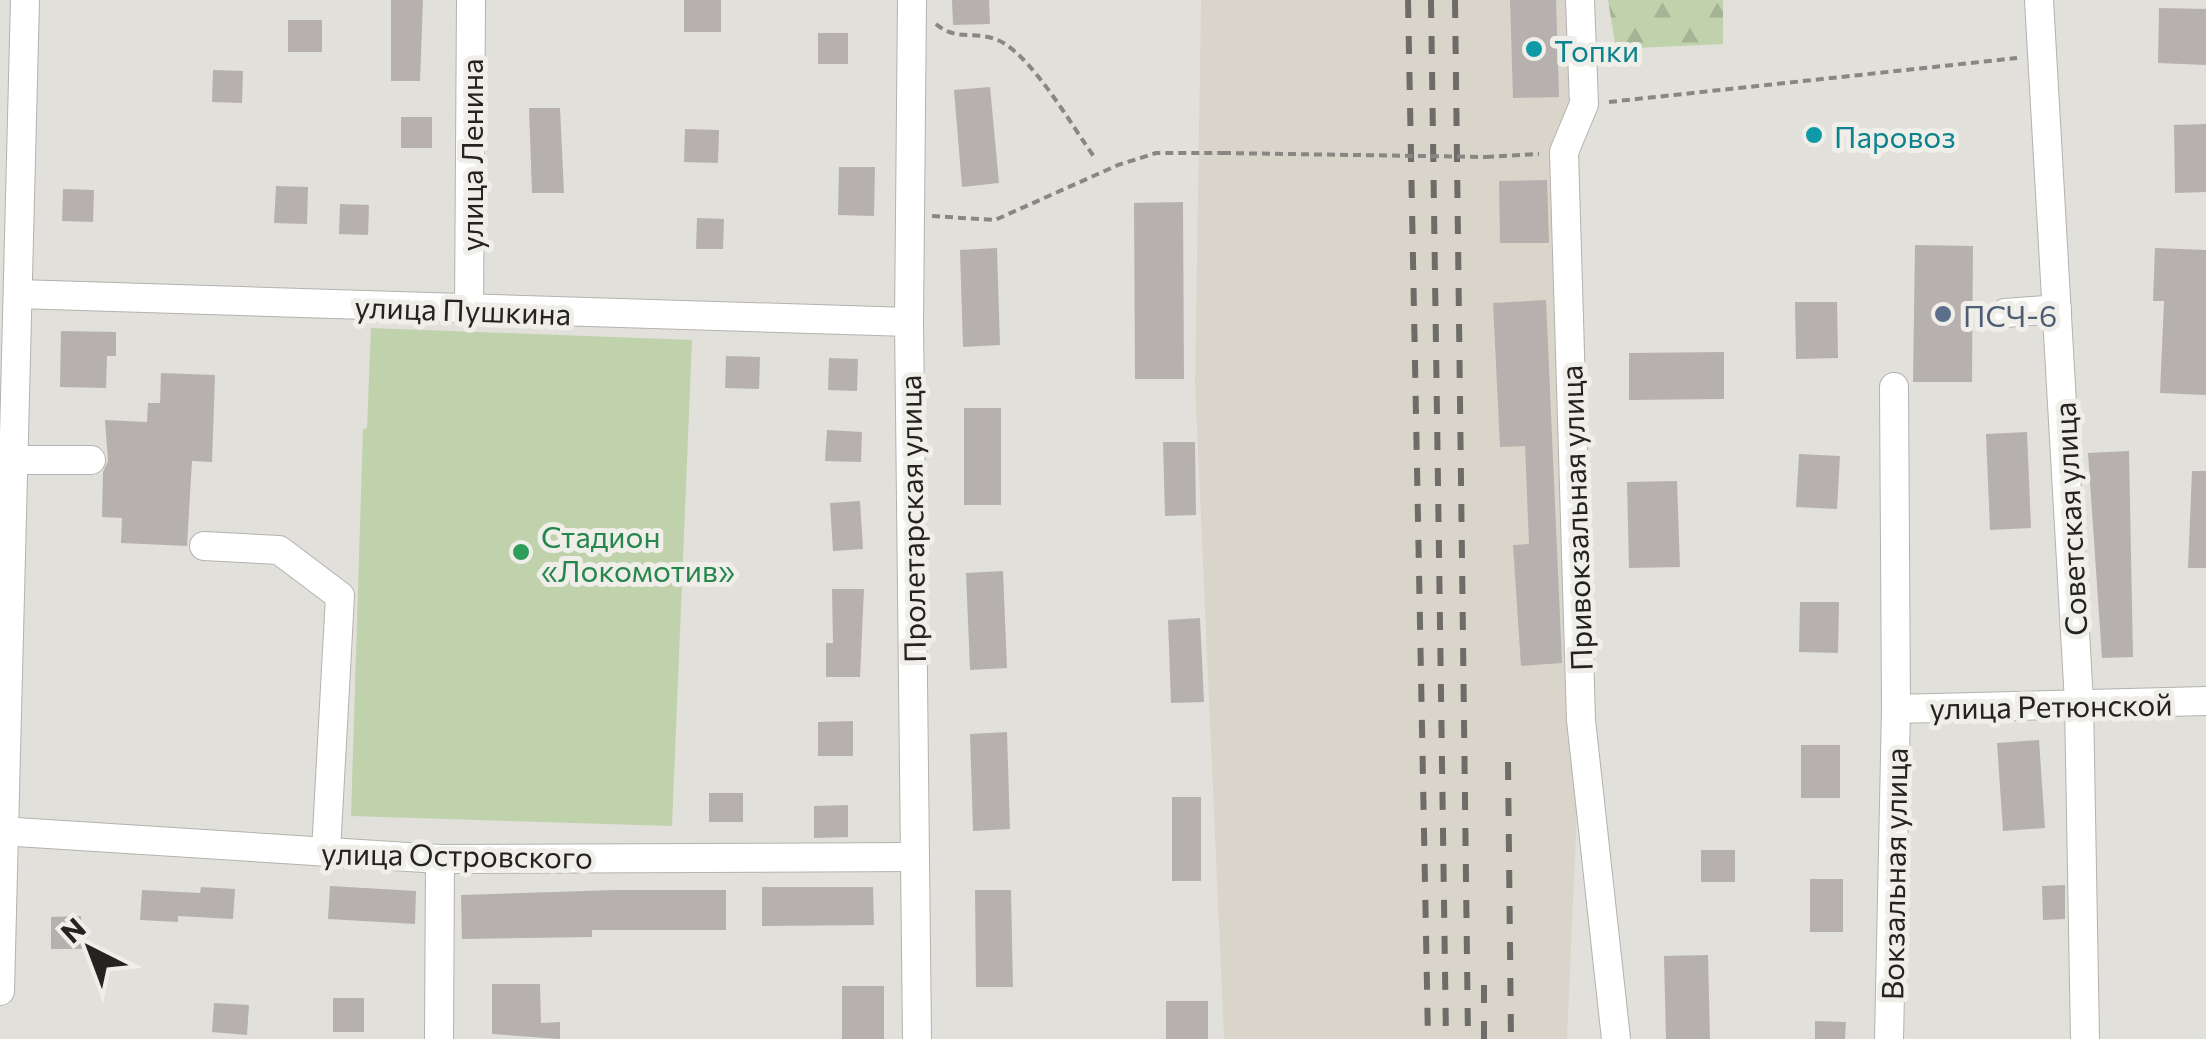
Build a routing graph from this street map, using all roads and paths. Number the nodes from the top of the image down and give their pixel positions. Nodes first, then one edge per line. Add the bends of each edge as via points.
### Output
1 (25, 0) edge
2 (471, 0) edge
3 (1580, 0) edge
4 (2039, 0) edge
5 (912, 2) edge
6 (2042, 55) junction
7 (1584, 104) junction
8 (1564, 152) junction
9 (1095, 158) dead end
10 (912, 215) junction
11 (18, 294) junction
12 (469, 310) junction
13 (2057, 310) junction
14 (2005, 313) dead end
15 (908, 322) junction
16 (8, 364) edge
17 (1894, 386) dead end
18 (13, 460) junction
19 (90, 460) dead end
20 (204, 546) dead end
21 (2079, 702) junction
22 (2206, 702) edge
23 (1896, 709) junction
24 (2, 831) edge
25 (326, 852) junction
26 (915, 857) junction
27 (440, 859) junction
28 (0, 990) edge
29 (439, 1039) edge
30 (917, 1039) edge
31 (1616, 1039) edge
32 (1889, 1039) edge
33 (2085, 1039) edge

1 - 11 street
2 - 12 street, улица Ленина
3 - 7 street, Привокзальная улица
4 - 6 street, Советская улица
5 - 9 path via 948,35 995,39 1019,54
5 - 10 street, Пролетарская улица
6 - 7 path
6 - 13 street, Советская улица
7 - 8 street, Привокзальная улица
8 - 10 path, bridge via 1156,153 995,220
8 - 31 street, Привокзальная улица via 1581,720
10 - 15 street, Пролетарская улица
11 - 12 street, улица Пушкина
11 - 16 street
12 - 15 street, улица Пушкина
13 - 14 street
13 - 21 street, Советская улица
15 - 26 street, Пролетарская улица
16 - 18 street
17 - 23 street, Вокзальная улица
18 - 19 street
18 - 24 street
20 - 25 street via 279,550 340,596
21 - 22 street, улица Ретюнской
21 - 23 street, улица Ретюнской
21 - 33 street, Советская улица
23 - 32 street, Вокзальная улица
24 - 25 street, улица Островского
24 - 28 street
25 - 27 street, улица Островского
26 - 27 street, улица Островского
26 - 30 street, Пролетарская улица
27 - 29 street

